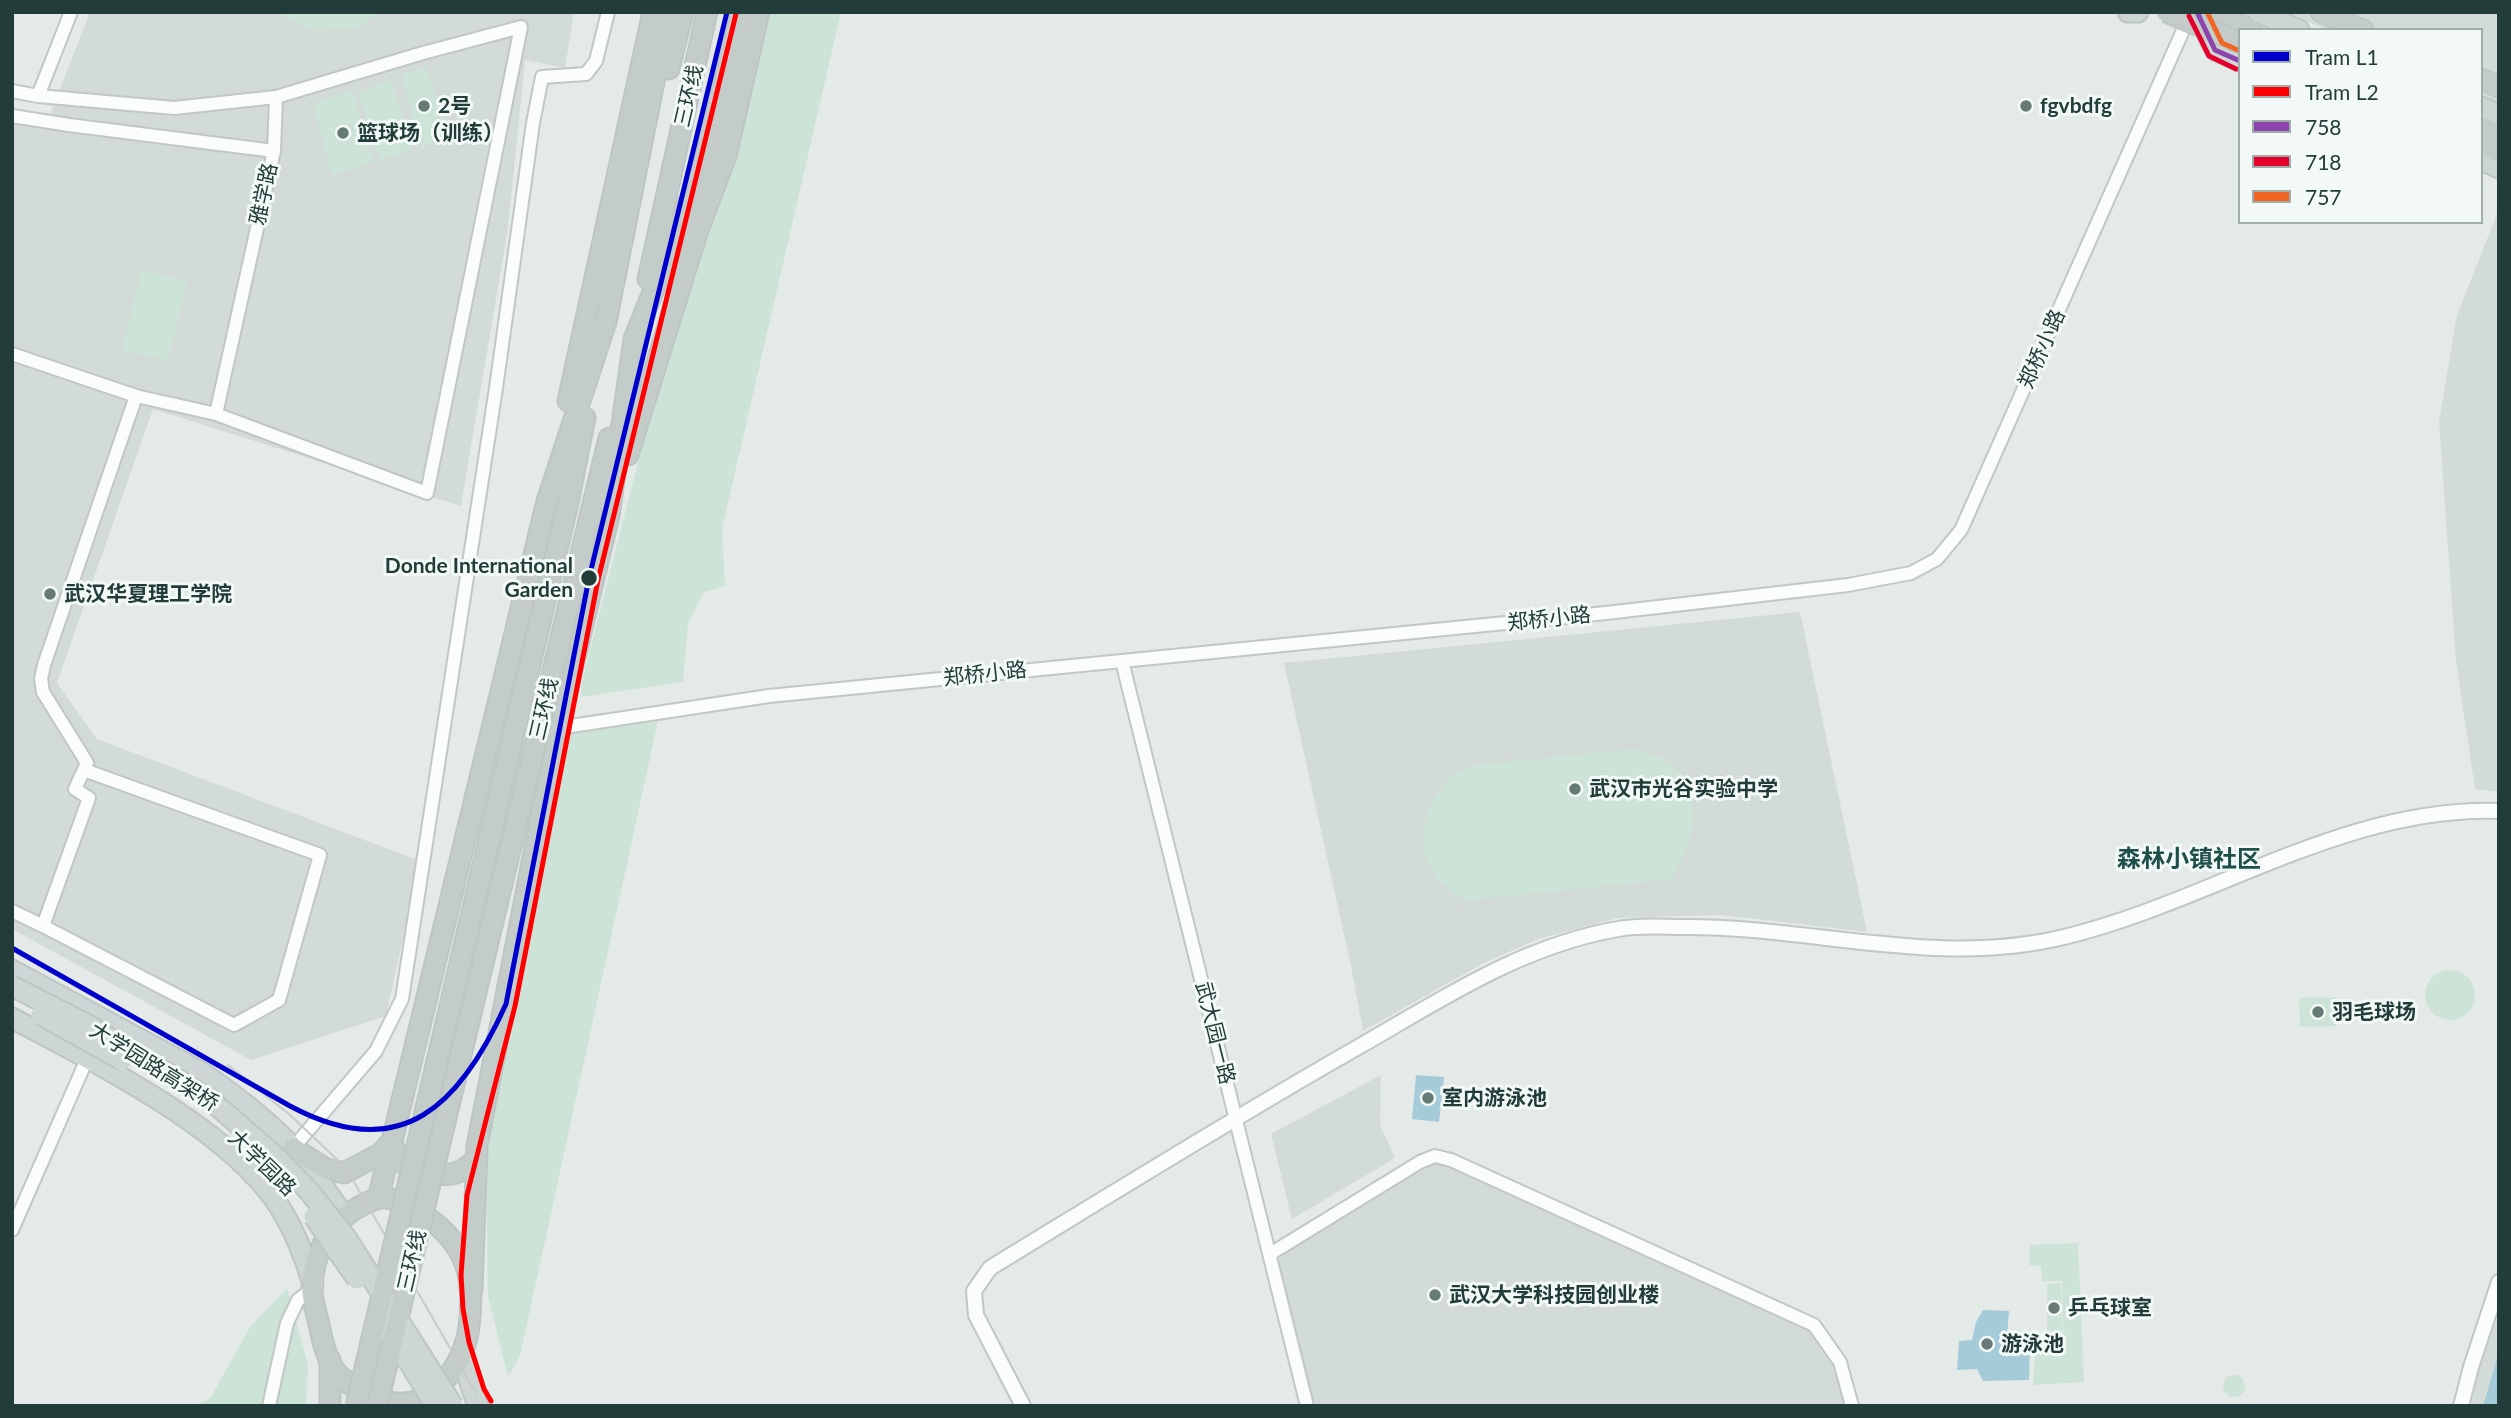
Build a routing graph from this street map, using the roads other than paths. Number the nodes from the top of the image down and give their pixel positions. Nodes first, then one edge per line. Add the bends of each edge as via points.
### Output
1 (71, 12) edge
2 (608, 12) edge
3 (653, 12) edge
4 (663, 12) edge
5 (668, 12) edge
6 (683, 12) edge
7 (708, 12) edge
8 (741, 12) edge
9 (759, 12) edge
10 (2129, 12) edge
11 (2138, 12) edge
12 (2166, 12) edge
13 (2191, 12) edge
14 (2197, 12) edge
15 (2210, 12) edge
16 (2258, 12) edge
17 (2321, 12) edge
18 (2247, 28) edge
19 (2294, 28) edge
20 (2358, 28) edge
21 (2238, 42) edge
22 (2238, 60) edge
23 (2483, 80) edge
24 (2499, 87) edge
25 (12, 91) edge
26 (636, 91) junction
27 (38, 96) junction
28 (276, 97) junction
29 (2483, 108) edge
30 (2499, 115) edge
31 (12, 116) edge
32 (709, 139) junction
33 (274, 151) junction
34 (2483, 161) edge
35 (2499, 168) edge
36 (696, 233) junction
37 (606, 322) junction
38 (634, 338) junction
39 (12, 354) edge
40 (135, 396) junction
41 (216, 414) junction
42 (546, 508) junction
43 (600, 514) junction
44 (1122, 661) junction
45 (558, 728) junction
46 (84, 770) junction
47 (2499, 811) edge
48 (12, 911) edge
49 (43, 926) junction
50 (12, 970) edge
51 (12, 986) edge
52 (12, 1000) edge
53 (12, 1018) edge
54 (87, 1059) junction
55 (1236, 1116) junction
56 (391, 1142) junction
57 (293, 1148) junction
58 (477, 1157) junction
59 (378, 1199) junction
60 (344, 1216) junction
61 (12, 1230) edge
62 (1270, 1254) junction
63 (2499, 1282) edge
64 (312, 1287) junction
65 (472, 1290) junction
66 (461, 1356) junction
67 (330, 1359) junction
68 (408, 1404) edge
69 (269, 1406) edge
70 (330, 1406) edge
71 (356, 1406) edge
72 (377, 1406) edge
73 (436, 1406) edge
74 (453, 1406) edge
75 (478, 1406) edge
76 (1023, 1406) edge
77 (1307, 1406) edge
78 (1852, 1406) edge
79 (2461, 1406) edge

1 - 27 street
2 - 57 street via 596,61 586,74 542,77 402,999 376,1051
3 - 26 highway
4 - 26 highway
5 - 37 highway
6 - 37 highway, 三环线
7 - 38 highway, 三环线
8 - 32 highway
9 - 36 highway via 726,156
10 - 11 main road
12 - 21 highway, bridge
13 - 44 street, 郑桥小路 via 1961,530 1937,559 1911,573 1848,585
14 - 22 main road via 2215,50
15 - 18 highway
16 - 19 main road
17 - 20 highway
23 - 24 highway
25 - 27 street
26 - 42 highway
27 - 28 street via 174,108
28 - 33 street
28 - 41 street via 520,27 428,493
29 - 30 main road
31 - 33 street, 雅学路
32 - 36 highway via 708,177
32 - 38 highway via 703,167
33 - 41 street, 雅学路
34 - 35 main road
36 - 43 highway
37 - 42 highway
37 - 71 highway, 三环线, bridge via 568,503
38 - 43 highway, 三环线
39 - 40 street
40 - 41 street
40 - 46 street via 41,679 43,692 87,762
42 - 56 highway
43 - 45 highway
43 - 72 highway, 三环线, bridge
44 - 45 street, 郑桥小路 via 769,696
44 - 55 street, 武大园一路
45 - 58 highway
46 - 49 street via 75,789 89,798
46 - 49 street via 320,855 279,1000 234,1025
47 - 55 street via 2461,811 2391,821 2110,925 2004,948 1939,949 1721,926 1620,928 1543,947 1488,972
48 - 49 street
50 - 57 main road, 大学园路 via 203,1073
51 - 74 main road, 大学园路高架桥, bridge via 90,1026 208,1098 275,1156 347,1239
52 - 73 main road, 大学园路, bridge via 178,1093 275,1174 312,1213 338,1250
53 - 54 main road
54 - 61 street
54 - 64 main road via 169,1107 245,1166 278,1204 301,1246
55 - 62 street, 武大园一路
55 - 76 street via 990,1268 974,1290 976,1315
56 - 57 highway via 380,1154 344,1173 326,1169
56 - 58 highway via 401,1162 439,1174 468,1169
56 - 59 highway
57 - 60 main road, 大学园路
58 - 65 highway
59 - 60 highway
59 - 65 highway via 395,1199 441,1227 460,1254
60 - 64 highway via 323,1245
62 - 77 street, 武大园一路
62 - 78 street via 1420,1162 1435,1156 1451,1160 1814,1325 1840,1362
63 - 79 street
64 - 67 highway
64 - 69 street via 298,1300 287,1323
65 - 66 highway via 468,1338
66 - 68 highway via 448,1377
66 - 75 main road
67 - 68 highway via 340,1377 371,1395
67 - 70 highway

